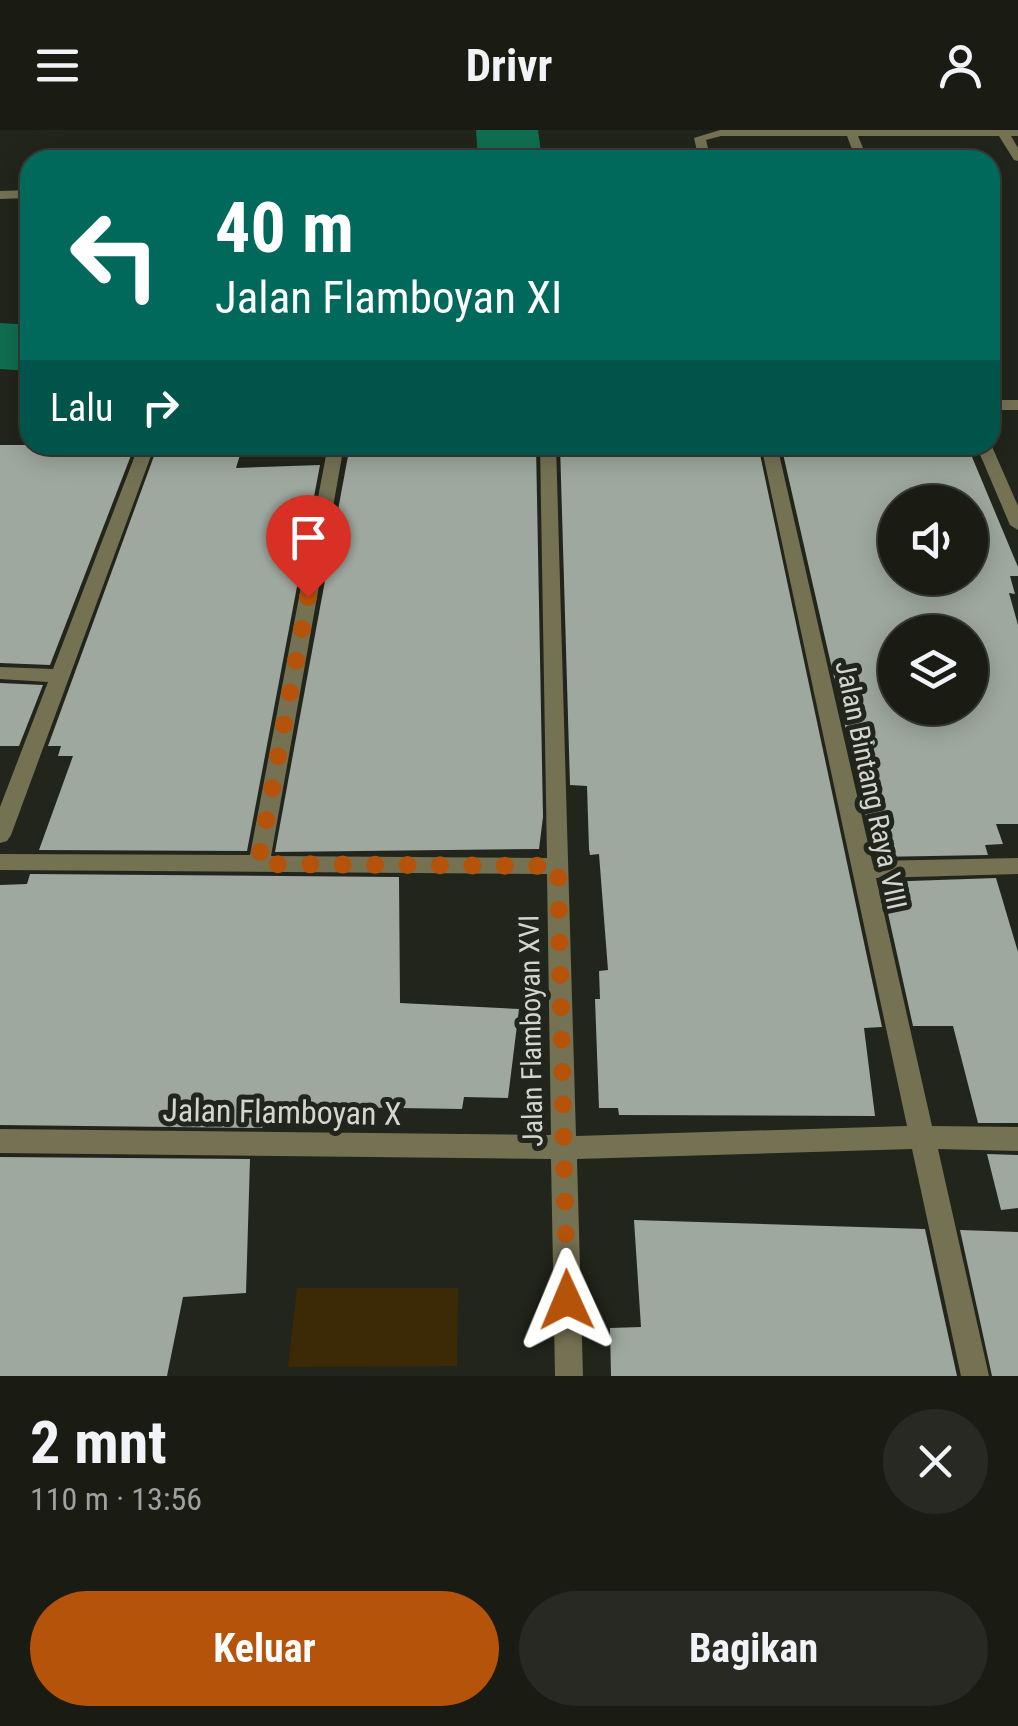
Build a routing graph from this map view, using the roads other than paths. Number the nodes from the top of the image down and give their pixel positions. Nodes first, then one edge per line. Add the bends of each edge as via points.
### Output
1 (850, 132) edge
2 (1003, 133) junction
3 (1018, 133) edge
4 (702, 150) edge
5 (1018, 158) edge
6 (143, 455) edge
7 (334, 455) edge
8 (548, 455) edge
9 (770, 455) edge
10 (988, 455) edge
11 (1018, 525) edge
12 (0, 674) edge
13 (60, 676) junction
14 (0, 836) edge
15 (0, 862) edge
16 (258, 864) junction
17 (558, 866) junction
18 (1018, 866) edge
19 (861, 870) junction
20 (923, 1137) junction
21 (1018, 1138) edge
22 (0, 1141) edge
23 (564, 1147) junction
24 (569, 1376) edge
25 (975, 1376) edge

1 - 2 street
1 - 4 street via 721,133 700,138
2 - 3 street
2 - 5 street
6 - 13 street
7 - 16 street
8 - 17 street, Jalan Flamboyan XVI
9 - 19 street, Jalan Bintang Raya VIII
10 - 11 street
12 - 13 street
13 - 14 street
15 - 16 street
16 - 17 street
17 - 23 street, Jalan Flamboyan XVI
18 - 19 street
19 - 20 street, Jalan Bintang Raya VIII
20 - 21 street, Jalan Flamboyan X
20 - 23 street, Jalan Flamboyan X
20 - 25 street, Jalan Bintang Raya VIII
22 - 23 street, Jalan Flamboyan X
23 - 24 street, Jalan Flamboyan XVI

